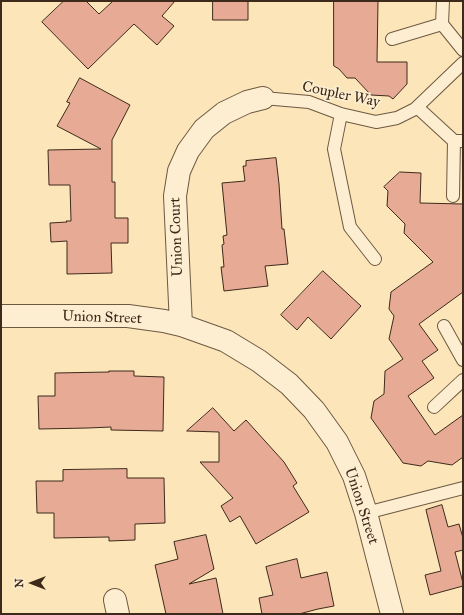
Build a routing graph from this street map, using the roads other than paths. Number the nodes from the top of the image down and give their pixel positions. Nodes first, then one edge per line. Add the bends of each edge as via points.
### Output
1 (444, 1) edge
2 (442, 24) junction
3 (392, 39) dead end
4 (463, 50) edge
5 (463, 63) edge
6 (263, 98) joint
7 (417, 107) junction
8 (340, 114) junction
9 (458, 141) edge
10 (453, 196) dead end
11 (375, 259) dead end
12 (1, 316) edge
13 (181, 325) junction
14 (444, 326) dead end
15 (463, 360) edge
16 (463, 380) edge
17 (434, 407) dead end
18 (463, 488) edge
19 (366, 513) junction
20 (392, 614) edge

1 - 2 lane
2 - 3 lane
2 - 4 lane
5 - 7 lane, Coupler Way
6 - 8 lane, Coupler Way via 309,102
6 - 13 street, Union Court via 246,102 224,113 204,129 188,151 179,171 175,196
7 - 8 lane, Coupler Way via 397,118 376,122
7 - 9 lane
8 - 11 lane via 334,149 350,227
9 - 10 lane
12 - 13 street, Union Street via 128,316
13 - 19 street, Union Street via 226,342 260,361 289,384 314,410 337,442 354,476
14 - 15 lane
16 - 17 lane
18 - 19 lane
19 - 20 street, Union Street

